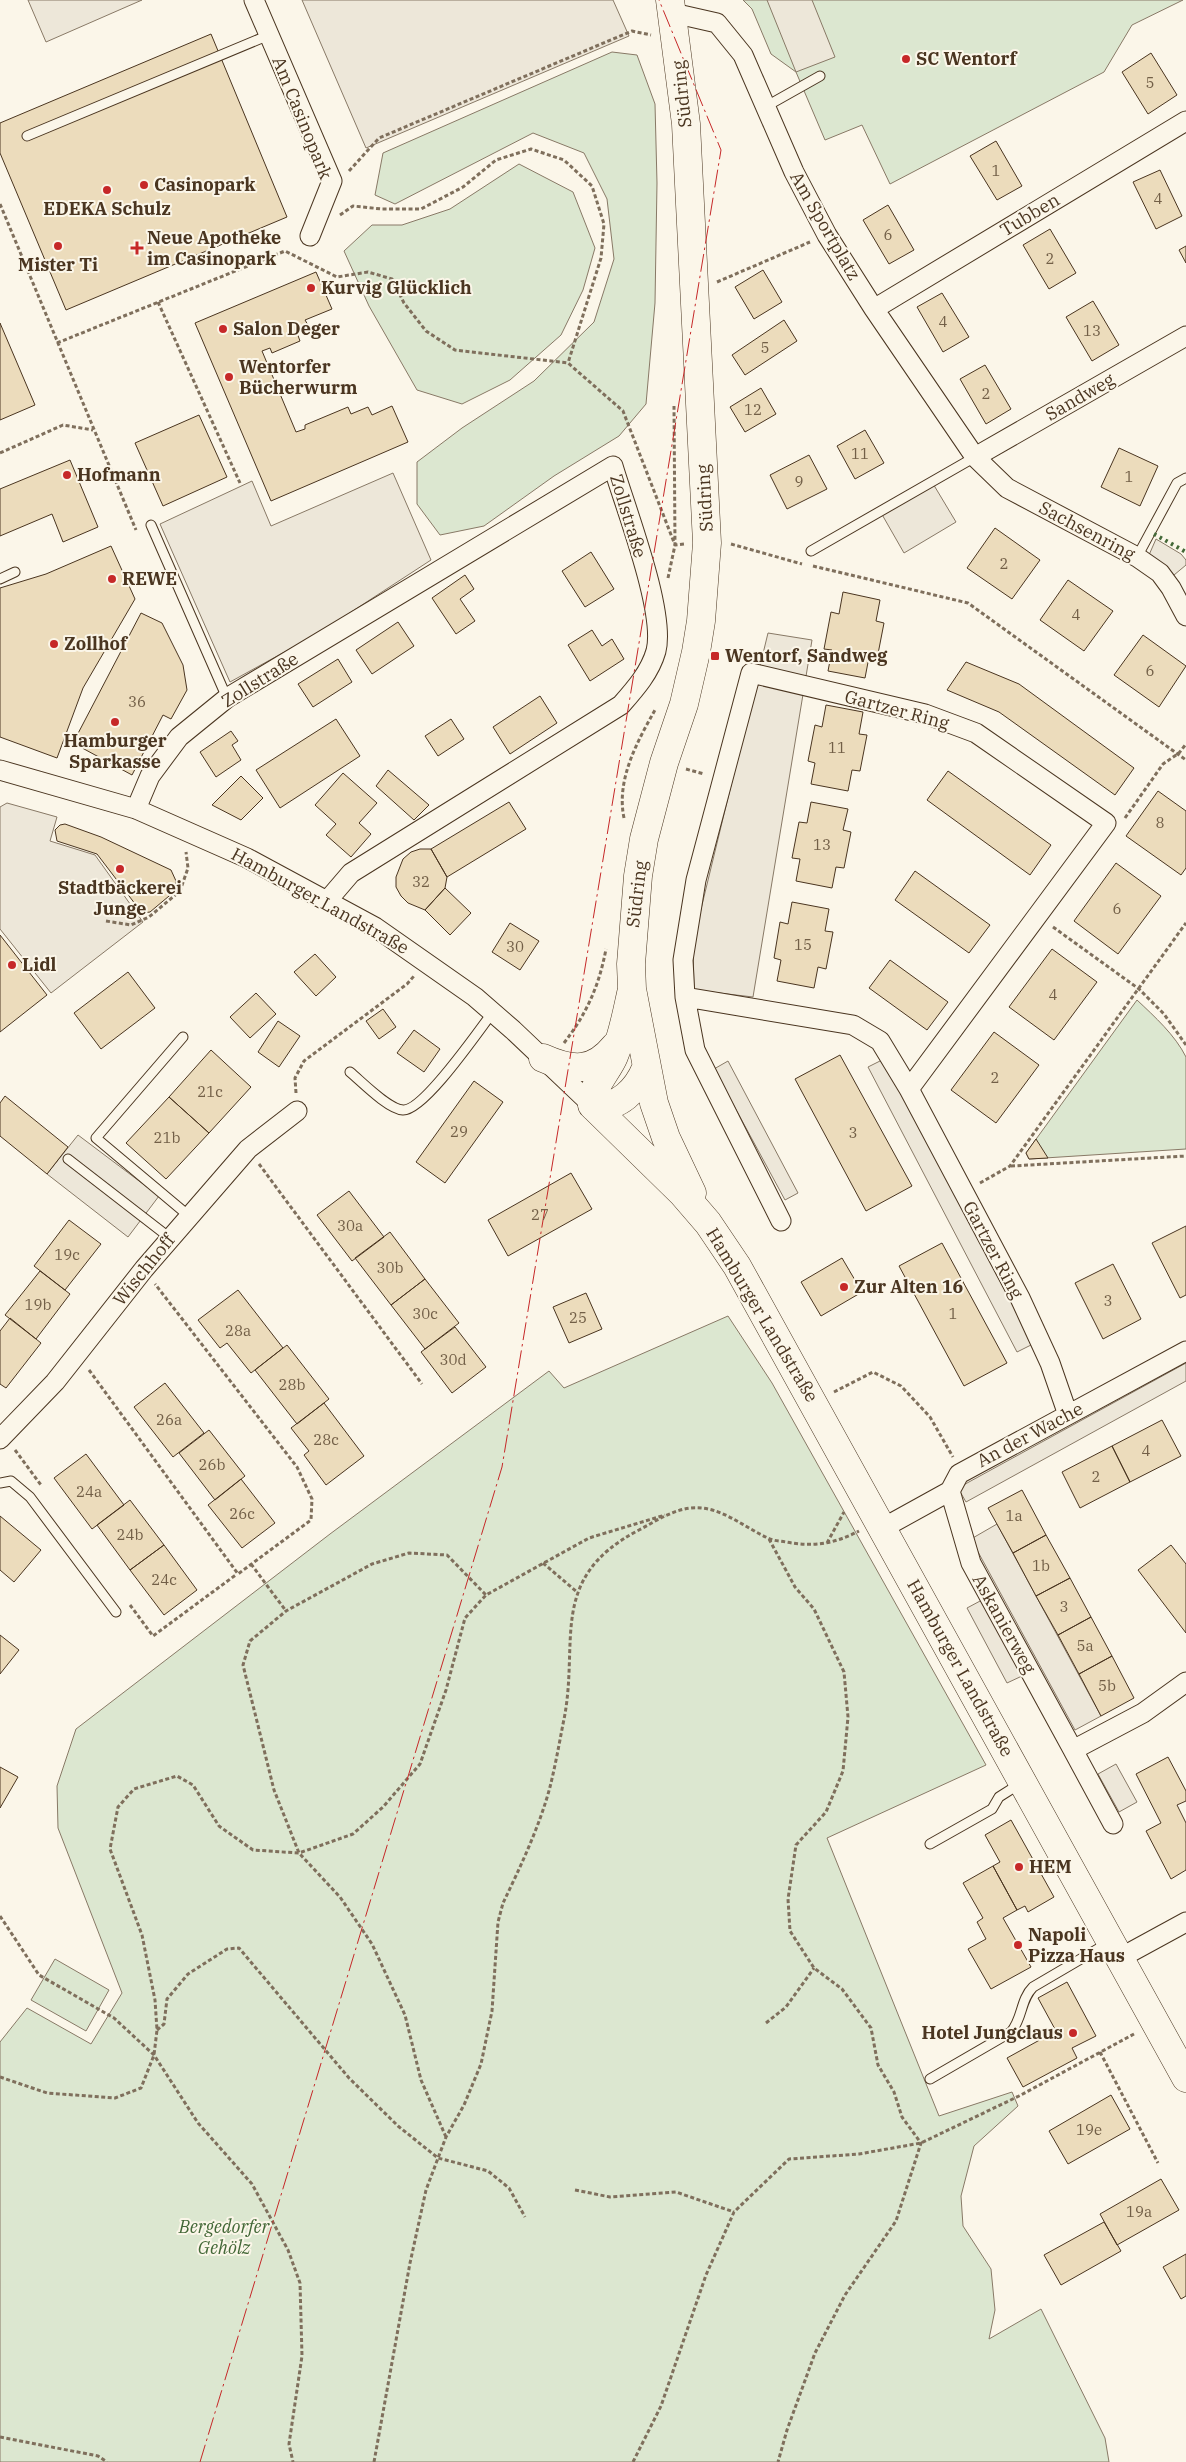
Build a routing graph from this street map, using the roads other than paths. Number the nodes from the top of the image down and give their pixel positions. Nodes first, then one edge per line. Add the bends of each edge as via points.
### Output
1 (254, 0) edge
2 (671, 7) edge
3 (269, 35) junction
4 (820, 76) dead end
5 (764, 107) junction
6 (1186, 121) edge
7 (28, 136) dead end
8 (310, 236) road end
9 (874, 309) junction
10 (1186, 336) edge
11 (975, 457) junction
12 (1186, 478) edge
13 (151, 525) dead end
14 (811, 551) dead end
15 (1137, 557) junction
16 (15, 572) dead end
17 (0, 579) edge
18 (1186, 616) edge
19 (227, 698) junction
20 (0, 770) edge
21 (136, 809) junction
22 (327, 901) junction
23 (632, 988) junction
24 (685, 997) junction
25 (492, 1012) junction
26 (182, 1037) dead end
27 (619, 1041) junction
28 (543, 1058) junction
29 (646, 1068) junction
30 (350, 1072) dead end
31 (909, 1089) junction
32 (593, 1106) junction
33 (297, 1111) road end
34 (68, 1159) dead end
35 (189, 1216) junction
36 (781, 1221) dead end
37 (708, 1223) junction
38 (170, 1238) junction
39 (1186, 1351) edge
40 (1068, 1415) junction
41 (2, 1437) edge
42 (0, 1483) edge
43 (950, 1491) junction
44 (881, 1524) junction
45 (116, 1612) dead end
46 (1186, 1682) edge
47 (1073, 1750) junction
48 (1023, 1782) junction
49 (1113, 1824) dead end
50 (930, 1844) dead end
51 (1186, 1922) edge
52 (1115, 1950) junction
53 (1186, 2078) edge
54 (930, 2079) dead end

1 - 3 street, Am Casinopark
2 - 5 street, Am Sportplatz via 717,23 743,55
2 - 23 main road, Südring via 686,124 707,543 696,652 644,839 631,944
3 - 7 lane
3 - 8 street, Am Casinopark via 332,181
4 - 5 lane
5 - 9 street, Am Sportplatz via 827,235
6 - 9 street, Tubben
9 - 11 street, Am Sportplatz
10 - 11 street, Sandweg
11 - 14 lane
11 - 15 street, Sachsenring via 1007,488
12 - 15 lane via 1177,483
13 - 19 lane
15 - 18 street, Sachsenring via 1160,573
16 - 17 lane
19 - 21 street, Zollstraße via 179,737 150,776
19 - 22 street, Zollstraße via 613,466 652,594 658,632 652,664 621,705 351,873
20 - 21 street, Hamburger Landstraße
21 - 22 street, Hamburger Landstraße via 247,858
22 - 25 street, Hamburger Landstraße via 375,927 426,961
23 - 27 main road, Südring
23 - 29 main road, Südring
24 - 31 street, Gartzer Ring via 853,1025 880,1041
24 - 31 street, Gartzer Ring via 683,960 696,880 752,673 925,714 976,733 1106,823
24 - 36 street, Gartzer Ring via 695,1050
25 - 28 street, Hamburger Landstraße
25 - 30 lane via 433,1090 412,1108 403,1110 389,1104
26 - 35 lane via 96,1138
27 - 28 main road via 599,1062 586,1067 571,1067
27 - 32 main road, Südring via 614,1057 594,1091
28 - 32 street, Hamburger Landstraße
29 - 32 main road via 632,1092 612,1104
29 - 37 main road, Südring via 666,1138
31 - 40 street, Gartzer Ring via 1020,1298 1043,1347
32 - 37 main road, Hamburger Landstraße via 658,1168
33 - 35 street, Wischhoff via 248,1149
34 - 38 lane
35 - 38 street, Wischhoff
37 - 44 main road, Hamburger Landstraße via 737,1266
38 - 41 street, Wischhoff via 55,1382
39 - 40 street, An der Wache
40 - 43 street, An der Wache via 959,1474
42 - 45 lane via 11,1481 30,1497
43 - 44 street
43 - 47 street, Askanierweg via 971,1563
44 - 48 main road, Hamburger Landstraße
46 - 47 street via 1143,1713
47 - 49 street, Askanierweg
48 - 50 lane via 999,1797 992,1809
48 - 52 main road, Hamburger Landstraße
51 - 52 street
52 - 53 main road, Hamburger Landstraße
52 - 54 lane via 1033,1987 1024,1995 1018,2023 1011,2032

